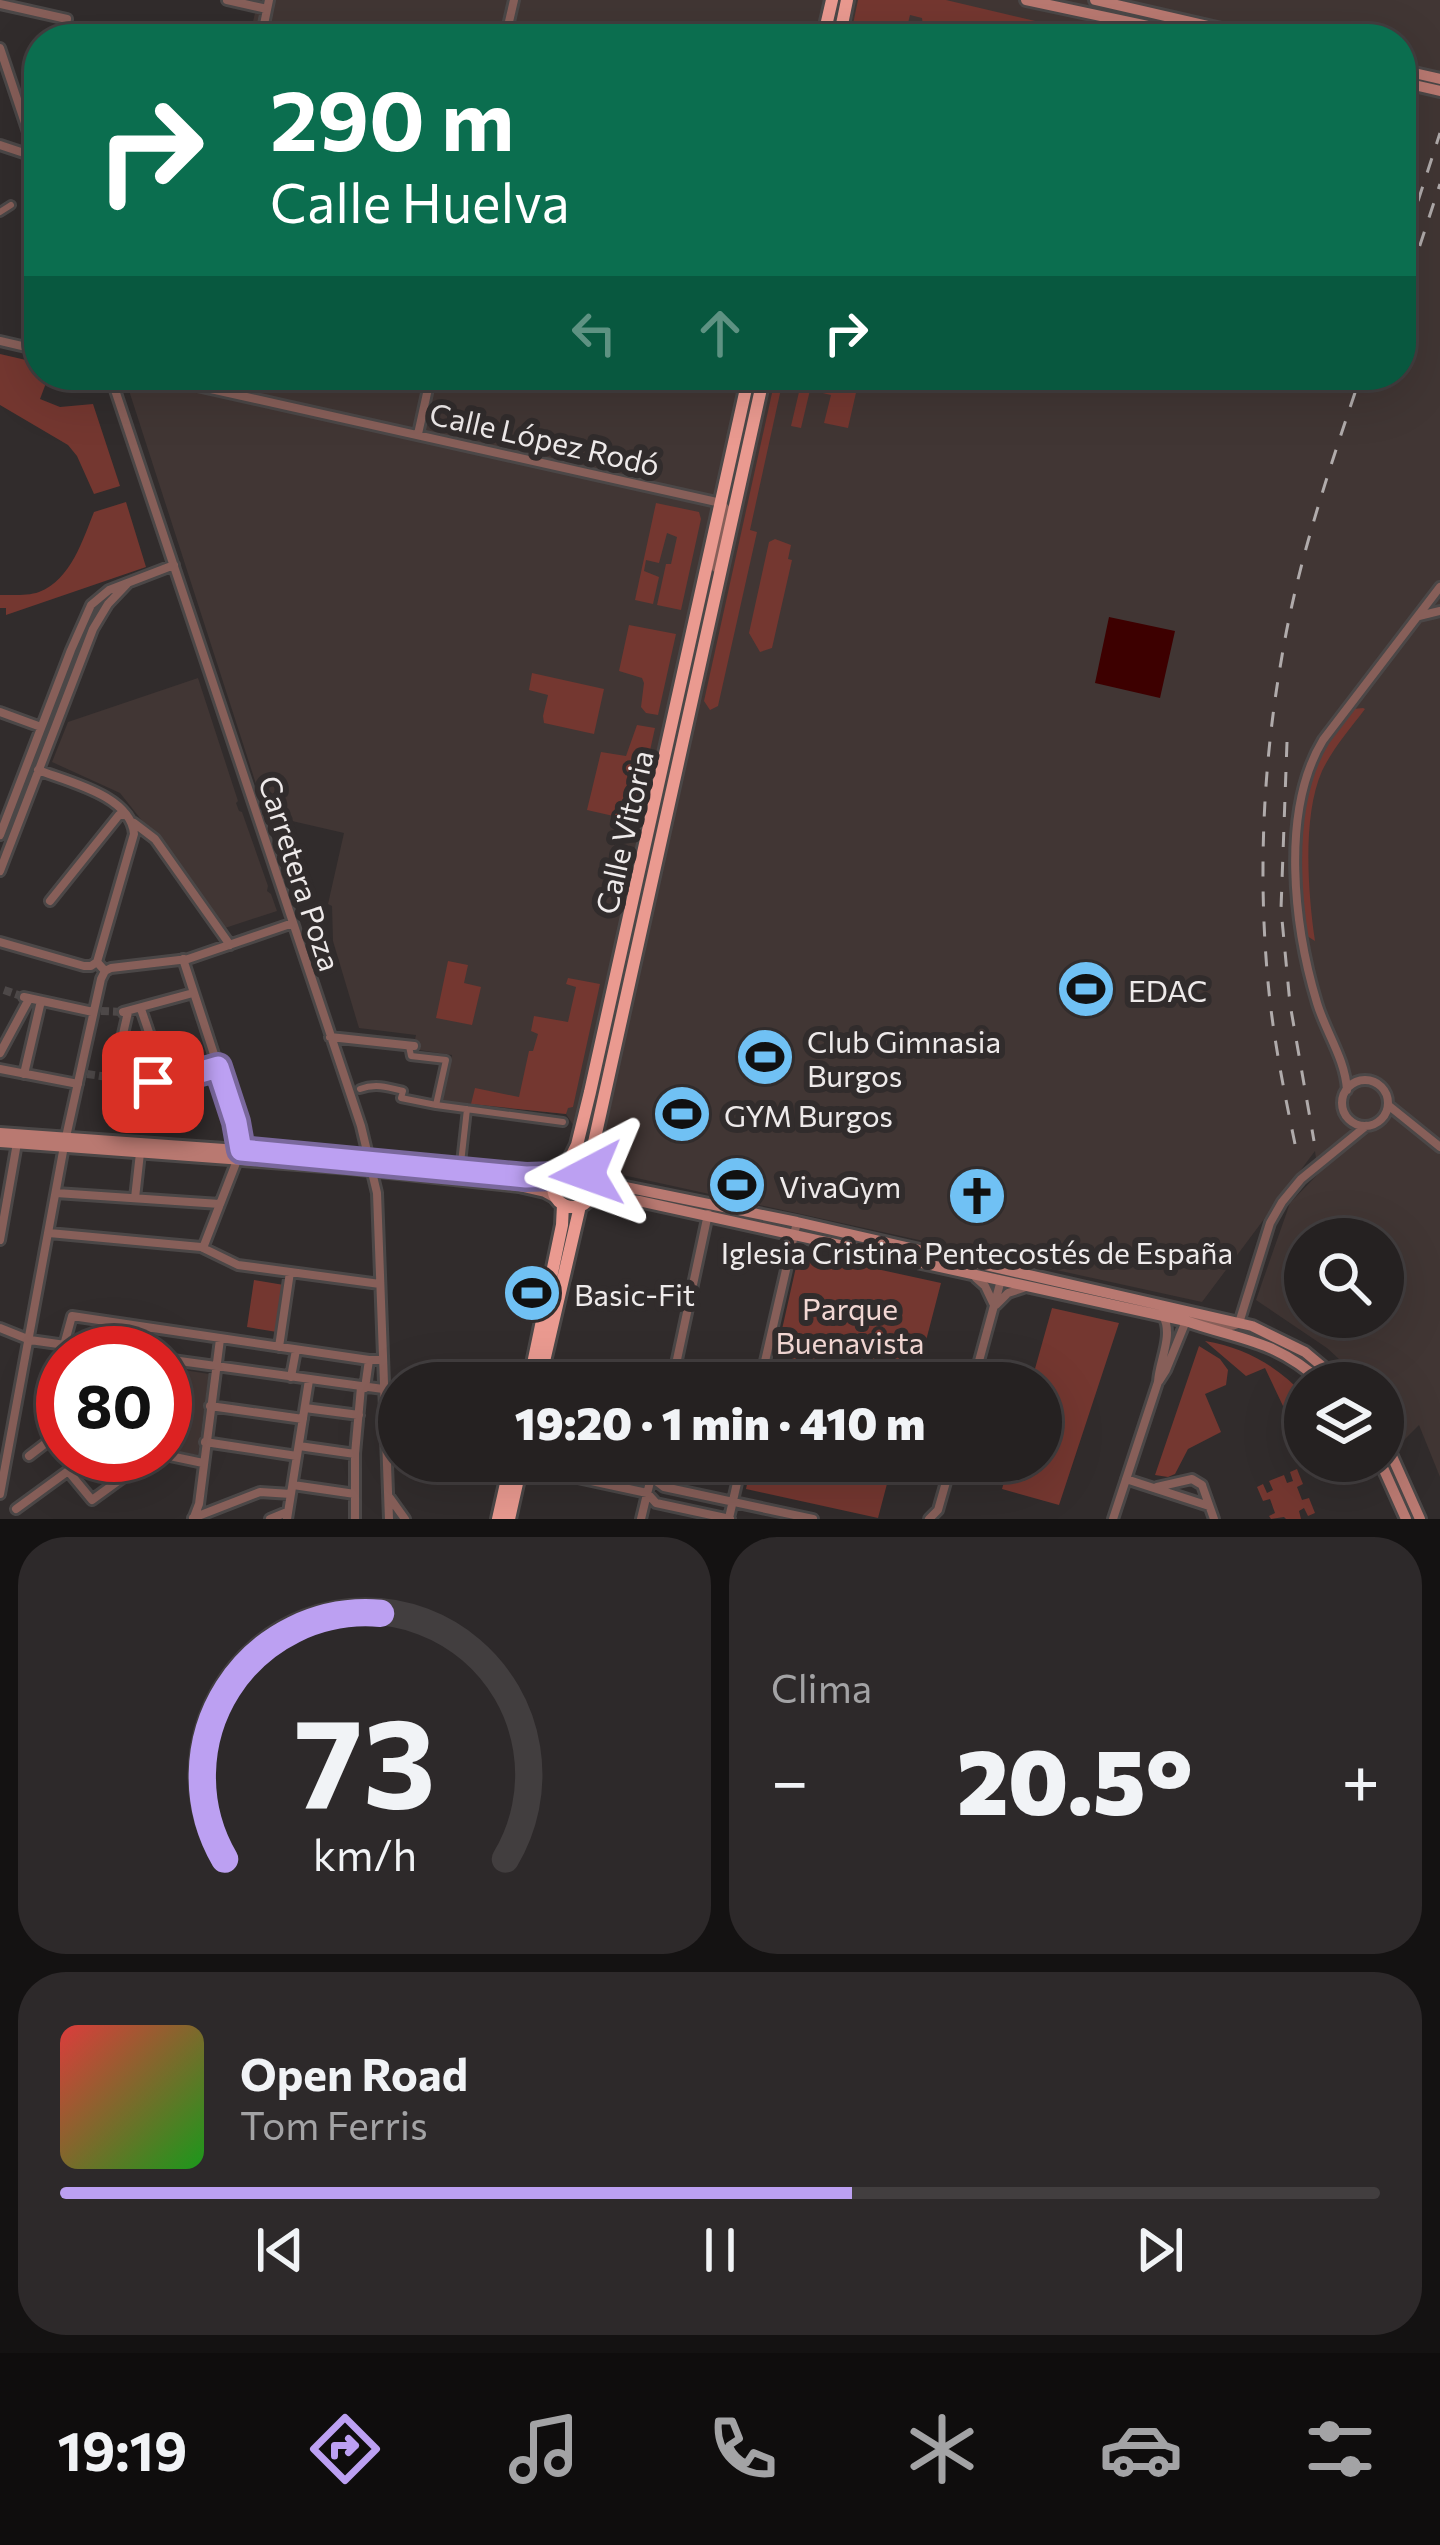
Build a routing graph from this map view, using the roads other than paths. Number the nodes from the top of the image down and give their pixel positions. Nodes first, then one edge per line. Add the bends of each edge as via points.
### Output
1 (226, 0) edge
2 (1026, 0) edge
3 (1095, 0) edge
4 (0, 4) edge
5 (268, 4) edge
6 (66, 24) edge
7 (1139, 24) edge
8 (1200, 24) edge
9 (0, 48) edge
10 (24, 122) edge
11 (24, 144) edge
12 (0, 146) edge
13 (18, 149) junction
14 (24, 153) edge
15 (11, 206) dead end
16 (0, 212) edge
17 (115, 390) edge
18 (232, 390) edge
19 (427, 390) edge
20 (746, 390) edge
21 (761, 390) edge
22 (418, 434) junction
23 (739, 486) junction
24 (721, 502) junction
25 (174, 566) junction
26 (128, 583) junction
27 (1440, 587) edge
28 (716, 593) junction
29 (1437, 605) edge
30 (0, 712) edge
31 (41, 727) junction
32 (38, 770) junction
33 (130, 819) junction
34 (0, 834) edge
35 (0, 871) edge
36 (50, 902) dead end
37 (293, 923) junction
38 (0, 942) edge
39 (230, 945) junction
40 (183, 959) junction
41 (98, 962) junction
42 (105, 971) junction
43 (193, 993) junction
44 (40, 1001) junction
45 (141, 1009) junction
46 (96, 1011) junction
47 (330, 1037) junction
48 (412, 1046) joint
49 (0, 1053) edge
50 (1343, 1062) junction
51 (218, 1067) junction
52 (0, 1069) edge
53 (24, 1073) junction
54 (1363, 1080) junction
55 (166, 1082) junction
56 (78, 1084) junction
57 (360, 1089) dead end
58 (1346, 1090) junction
59 (436, 1105) junction
60 (1388, 1105) junction
61 (467, 1109) junction
62 (1348, 1118) junction
63 (1380, 1120) junction
64 (563, 1122) dead end
65 (1407, 1122) junction
66 (1366, 1126) junction
67 (0, 1137) edge
68 (65, 1142) junction
69 (17, 1143) junction
70 (1344, 1143) junction
71 (1440, 1148) edge
72 (140, 1153) junction
73 (239, 1155) junction
74 (460, 1163) dead end
75 (372, 1166) junction
76 (561, 1172) junction
77 (589, 1177) junction
78 (0, 1179) edge
79 (11, 1180) junction
80 (56, 1193) junction
81 (135, 1198) junction
82 (560, 1201) junction
83 (584, 1202) junction
84 (704, 1202) junction
85 (220, 1204) junction
86 (709, 1216) junction
87 (796, 1229) junction
88 (49, 1233) junction
89 (0, 1240) edge
90 (203, 1247) junction
91 (939, 1261) junction
92 (290, 1272) junction
93 (971, 1275) junction
94 (1003, 1275) junction
95 (380, 1284) junction
96 (1026, 1287) junction
97 (1066, 1289) junction
98 (994, 1306) junction
99 (1163, 1316) junction
100 (1186, 1321) junction
101 (1246, 1325) junction
102 (69, 1326) edge
103 (138, 1326) edge
104 (0, 1328) edge
105 (192, 1335) edge
106 (220, 1339) junction
107 (30, 1340) junction
108 (36, 1341) edge
109 (1258, 1341) junction
110 (279, 1347) junction
111 (296, 1350) junction
112 (369, 1360) junction
113 (383, 1360) joint
114 (533, 1362) edge
115 (544, 1362) edge
116 (677, 1362) edge
117 (765, 1362) edge
118 (979, 1362) edge
119 (1296, 1362) edge
120 (1317, 1362) edge
121 (192, 1363) edge
122 (216, 1366) junction
123 (291, 1377) junction
124 (309, 1380) junction
125 (1158, 1382) junction
126 (363, 1387) junction
127 (378, 1392) edge
128 (211, 1406) junction
129 (305, 1408) junction
130 (359, 1415) junction
131 (303, 1419) junction
132 (206, 1442) junction
133 (36, 1451) edge
134 (298, 1451) junction
135 (356, 1454) junction
136 (29, 1456) dead end
137 (192, 1461) edge
138 (203, 1463) junction
139 (1126, 1478) junction
140 (53, 1482) edge
141 (77, 1482) edge
142 (117, 1482) edge
143 (388, 1482) edge
144 (511, 1482) edge
145 (515, 1482) edge
146 (600, 1482) edge
147 (650, 1482) edge
148 (658, 1482) edge
149 (737, 1482) edge
150 (947, 1482) edge
151 (1389, 1482) edge
152 (1404, 1482) edge
153 (1202, 1485) junction
154 (1156, 1487) junction
155 (292, 1489) junction
156 (388, 1490) junction
157 (647, 1493) junction
158 (0, 1494) edge
159 (355, 1494) junction
160 (1183, 1498) junction
161 (733, 1502) junction
162 (656, 1503) junction
163 (1209, 1506) junction
164 (16, 1509) dead end
165 (940, 1514) edge
166 (288, 1515) edge
167 (193, 1518) edge
168 (641, 1518) edge
169 (270, 1519) edge
170 (355, 1519) edge
171 (388, 1519) edge
172 (405, 1519) edge
173 (498, 1519) edge
174 (509, 1519) edge
175 (730, 1519) edge
176 (813, 1519) edge
177 (929, 1519) edge
178 (1113, 1519) edge
179 (1214, 1519) edge
180 (1406, 1519) edge
181 (1420, 1519) edge

1 - 5 street
2 - 7 main road
3 - 8 main road
4 - 6 street
9 - 10 street
11 - 13 street
12 - 13 street
13 - 14 street
15 - 16 street
17 - 25 street, Carretera Poza
18 - 22 street, Calle López Rodó
19 - 22 street
20 - 24 highway, Calle Vitoria
21 - 23 highway, Calle Vitoria
22 - 24 street, Calle López Rodó
23 - 24 highway
23 - 28 highway, Calle Vitoria
24 - 28 street, Calle Vitoria
24 - 76 highway, Calle Vitoria via 590,1092
25 - 26 street
25 - 37 street, Carretera Poza
26 - 31 street via 87,613
26 - 32 street via 93,629
27 - 29 street
28 - 77 highway, Calle Vitoria
29 - 50 street via 1418,616 1316,752 1301,798 1301,929 1316,999
30 - 31 street
31 - 34 street
32 - 33 street via 111,800
32 - 35 street
33 - 36 street via 118,815
33 - 39 street via 161,848
33 - 41 street via 134,834
37 - 39 street
37 - 47 street, Carretera Poza
38 - 41 street via 84,966
39 - 40 street
40 - 42 street
40 - 43 street
41 - 42 street
42 - 46 street
43 - 45 street
43 - 51 street
44 - 46 street
44 - 49 street via 27,998
44 - 53 street
45 - 55 street
45 - 55 street via 126,1012 111,1077
46 - 56 street
47 - 48 street
47 - 75 street, Carretera Poza
48 - 59 street via 411,1055 446,1060
50 - 54 street
50 - 58 street
51 - 55 street
51 - 73 street
52 - 53 street
53 - 56 street
54 - 58 street
54 - 60 street via 1379,1085
56 - 68 street
57 - 59 street via 403,1090 401,1098
58 - 62 street
59 - 61 street
60 - 63 street
60 - 65 street
61 - 64 street
61 - 74 street
62 - 66 street
62 - 70 street
63 - 65 street
63 - 66 street
65 - 71 street
66 - 70 street
67 - 68 main road
67 - 69 main road
68 - 69 main road
68 - 72 main road
68 - 73 main road
68 - 80 street
69 - 79 street
70 - 101 street via 1278,1208
72 - 73 main road
72 - 81 street
73 - 75 main road
73 - 85 street
75 - 76 main road via 526,1177
75 - 82 main road via 519,1186
75 - 95 street, Carretera Poza
76 - 77 highway via 577,1168
76 - 82 highway via 553,1187
77 - 83 highway
77 - 84 main road
78 - 79 street
79 - 89 street
80 - 81 street
80 - 88 street
81 - 85 street
82 - 83 highway
82 - 114 highway via 563,1220
83 - 86 main road via 639,1201
83 - 115 highway
84 - 86 street
84 - 87 main road
85 - 90 street
86 - 87 main road
86 - 116 street
87 - 91 main road
87 - 117 street
88 - 90 street
88 - 107 street
90 - 92 street via 238,1265
91 - 93 main road
91 - 94 main road
92 - 95 street
92 - 110 street
93 - 94 main road
93 - 98 street
94 - 96 main road
94 - 97 main road
94 - 98 street
95 - 113 street, Carretera Poza
96 - 97 main road
96 - 98 street
97 - 99 main road
97 - 101 main road
98 - 118 street
99 - 100 main road
99 - 125 street via 1168,1330
100 - 101 street
100 - 109 main road
100 - 125 street
101 - 109 street
101 - 120 main road
102 - 103 street via 72,1316
104 - 107 street
105 - 106 street
106 - 110 street
106 - 122 street
107 - 108 street
107 - 158 street
109 - 119 main road
110 - 111 street
111 - 112 street
111 - 123 street
112 - 113 street
112 - 126 street
121 - 122 street
122 - 123 street
122 - 128 street
123 - 124 street
124 - 126 street
124 - 129 street
125 - 139 street
126 - 127 street
126 - 130 street
128 - 131 street
128 - 132 street
129 - 130 street
129 - 131 street
130 - 135 street
131 - 134 street
132 - 134 street
132 - 138 street
133 - 136 street
134 - 135 street
134 - 155 street
135 - 159 street
137 - 138 street
138 - 167 street
139 - 154 street
139 - 178 street
140 - 164 street
141 - 142 street via 92,1500
143 - 156 street, Carretera Poza
144 - 173 highway
145 - 174 highway
146 - 157 street
147 - 157 street
148 - 161 street
149 - 161 street
150 - 165 street
151 - 180 main road
152 - 181 main road
153 - 154 street via 1192,1479
153 - 160 street
153 - 163 street
154 - 160 street
155 - 159 street
155 - 166 street
155 - 167 street via 260,1492
156 - 171 street, Carretera Poza
156 - 172 street
157 - 162 street
157 - 168 street
159 - 170 street
160 - 163 street
161 - 175 street
161 - 176 street
162 - 168 street
162 - 175 street
163 - 179 street
165 - 177 street
166 - 169 street

